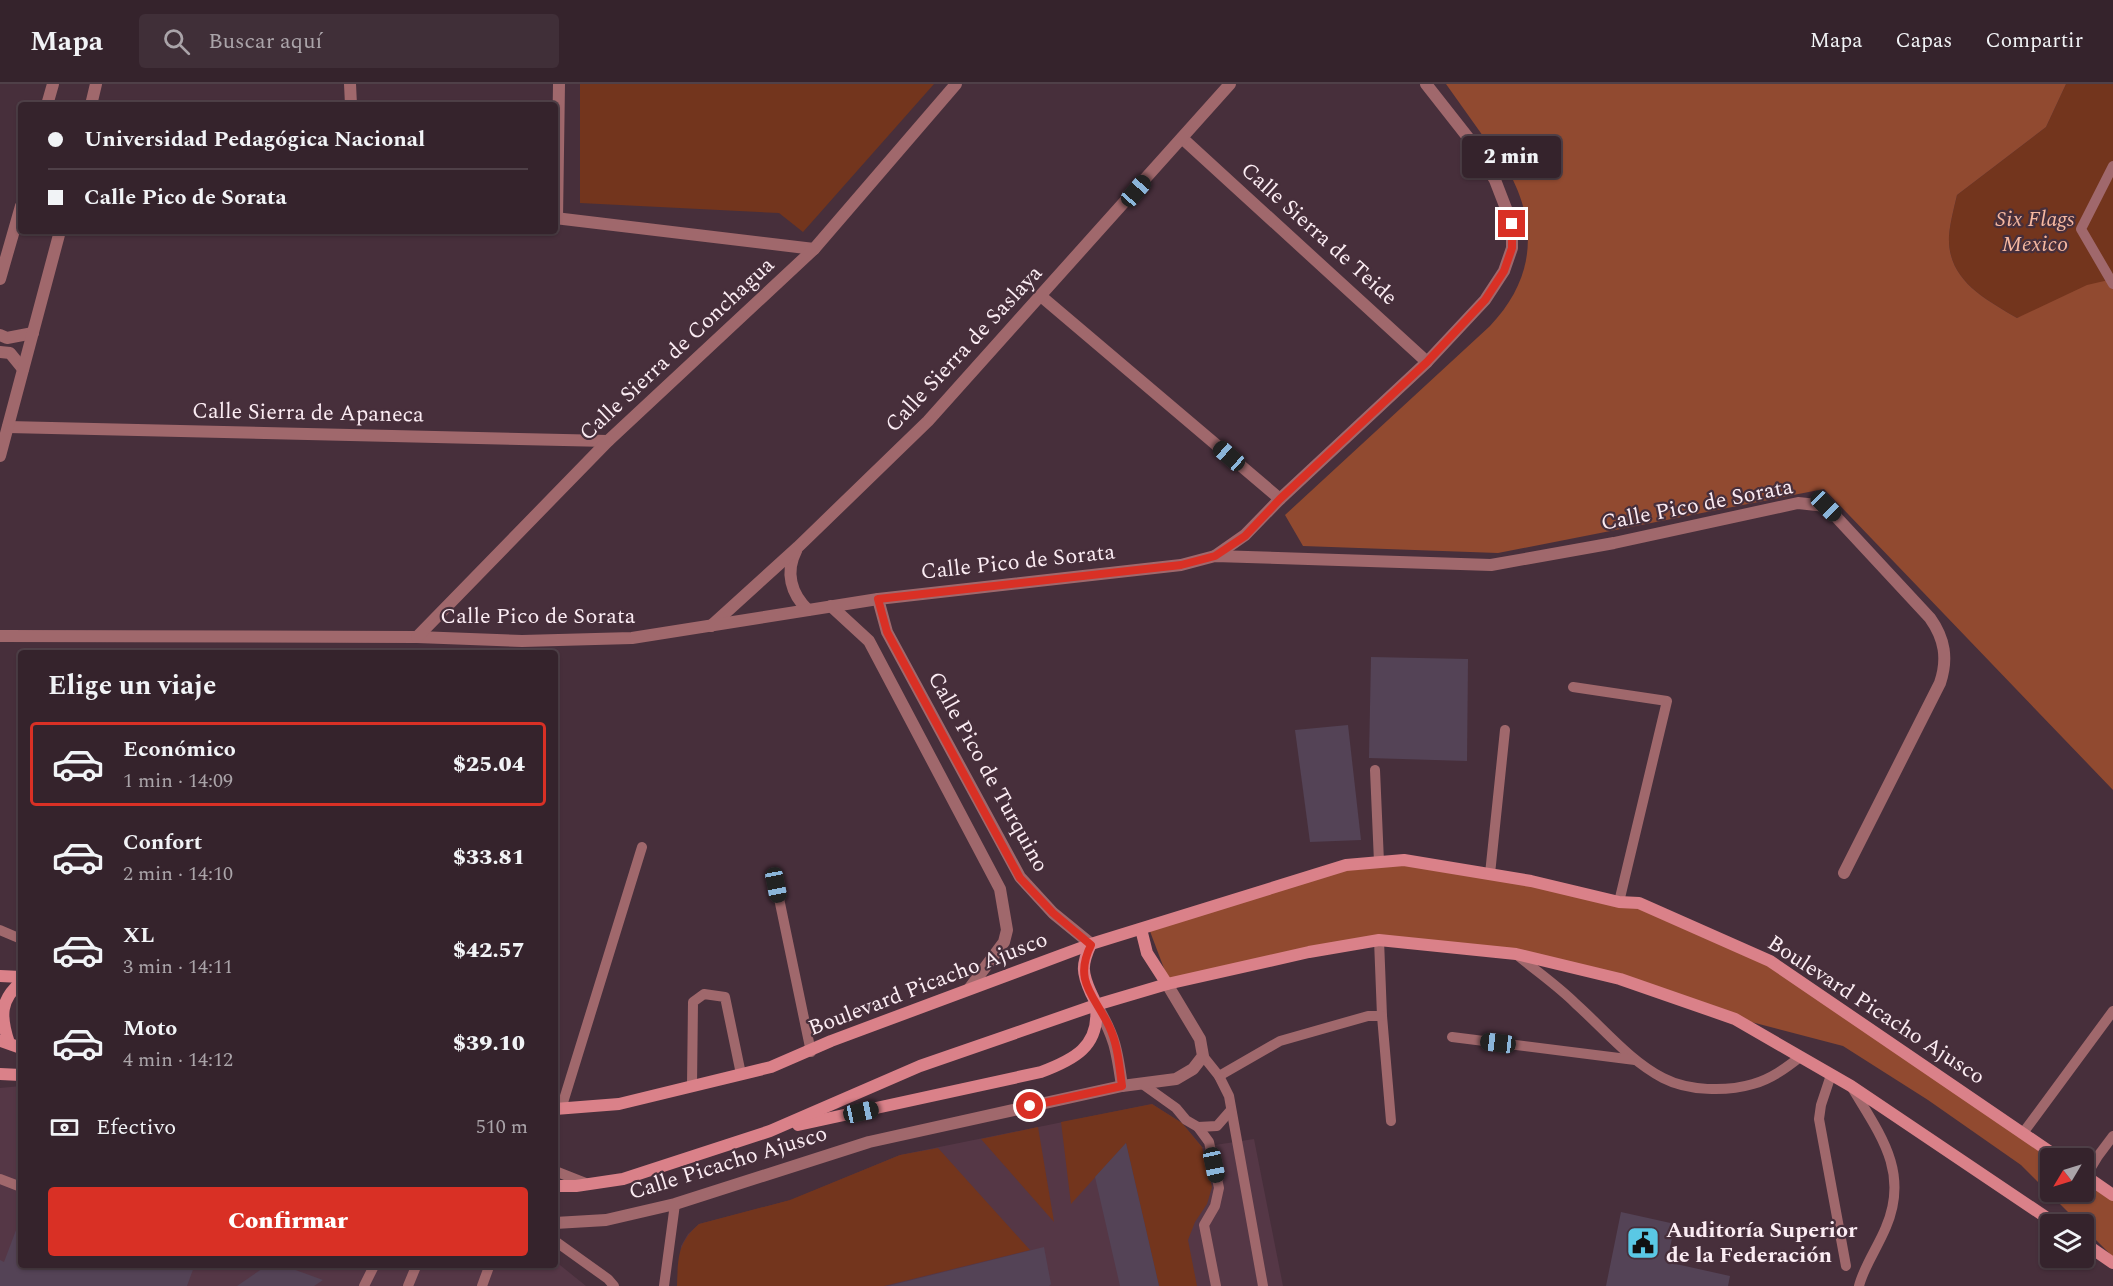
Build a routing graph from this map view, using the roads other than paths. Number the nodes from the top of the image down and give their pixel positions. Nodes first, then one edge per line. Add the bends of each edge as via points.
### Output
1 (53, 84) edge
2 (96, 84) edge
3 (350, 84) edge
4 (559, 84) edge
5 (956, 84) edge
6 (1230, 84) edge
7 (1426, 84) edge
8 (48, 102) edge
9 (92, 102) edge
10 (351, 102) edge
11 (558, 129) edge
12 (1182, 138) junction
13 (2113, 166) edge
14 (18, 216) edge
15 (558, 218) edge
16 (59, 234) edge
17 (814, 249) junction
18 (0, 279) edge
19 (2113, 284) edge
20 (1042, 297) junction
21 (33, 333) junction
22 (0, 335) edge
23 (0, 352) edge
24 (1427, 362) junction
25 (23, 369) junction
26 (8, 427) junction
27 (608, 441) junction
28 (0, 456) edge
29 (1280, 499) junction
30 (798, 547) junction
31 (1215, 556) junction
32 (878, 599) junction
33 (831, 606) junction
34 (808, 610) junction
35 (710, 626) junction
36 (0, 636) edge
37 (417, 637) junction
38 (1573, 687) dead end
39 (1505, 730) dead end
40 (1376, 770) dead end
41 (642, 847) dead end
42 (1379, 862) junction
43 (1844, 873) dead end
44 (1490, 874) junction
45 (776, 885) dead end
46 (1619, 902) junction
47 (1141, 929) junction
48 (0, 930) edge
49 (18, 938) edge
50 (1379, 940) junction
51 (1091, 945) junction
52 (1516, 954) junction
53 (0, 976) edge
54 (18, 977) edge
55 (18, 984) edge
56 (1167, 984) junction
57 (969, 989) junction
58 (1096, 1005) junction
59 (2113, 1011) edge
60 (1382, 1016) junction
61 (1452, 1037) dead end
62 (10, 1044) edge
63 (811, 1052) junction
64 (1203, 1056) junction
65 (1800, 1057) junction
66 (1635, 1060) junction
67 (0, 1074) edge
68 (741, 1074) junction
69 (18, 1075) edge
70 (1831, 1075) junction
71 (1219, 1076) junction
72 (1141, 1083) junction
73 (692, 1086) junction
74 (1122, 1086) junction
75 (1851, 1086) junction
76 (558, 1109) edge
77 (1231, 1110) junction
78 (1390, 1121) dead end
79 (1198, 1127) junction
80 (771, 1131) junction
81 (2022, 1133) junction
82 (2113, 1136) edge
83 (2044, 1148) edge
84 (2094, 1162) edge
85 (558, 1171) edge
86 (0, 1179) edge
87 (2094, 1181) edge
88 (588, 1185) junction
89 (18, 1186) edge
90 (558, 1186) edge
91 (2113, 1195) edge
92 (675, 1204) junction
93 (2041, 1214) edge
94 (558, 1223) edge
95 (558, 1243) edge
96 (2094, 1250) edge
97 (2113, 1263) edge
98 (1846, 1266) dead end
99 (373, 1268) edge
100 (415, 1268) edge
101 (489, 1268) edge
102 (364, 1286) edge
103 (408, 1286) edge
104 (482, 1286) edge
105 (614, 1286) edge
106 (664, 1286) edge
107 (1216, 1286) edge
108 (1263, 1286) edge
109 (1859, 1286) edge

1 - 8 street
2 - 9 street
3 - 10 street
4 - 11 street
5 - 17 street, Calle Sierra de Conchagua
6 - 12 street, Calle Sierra de Saslaya
7 - 24 street, Calle Pico de Sorata via 1470,140 1495,180 1512,224 1512,248 1504,271 1485,300
12 - 20 street, Calle Sierra de Saslaya
12 - 24 street, Calle Sierra de Teide
13 - 19 lane via 2080,229
14 - 18 street
15 - 17 street
16 - 21 street
17 - 27 street, Calle Sierra de Conchagua
20 - 29 street
20 - 30 street, Calle Sierra de Saslaya via 928,422
21 - 22 street via 7,338
21 - 25 street
23 - 25 street via 10,353
24 - 29 street, Calle Pico de Sorata
25 - 26 street
26 - 27 street, Calle Sierra de Apaneca
26 - 28 street
27 - 37 street, Calle Sierra de Conchagua
29 - 31 street, Calle Pico de Sorata via 1245,536
30 - 34 street via 791,562 790,580 796,597
30 - 35 street, Calle Sierra de Saslaya
31 - 32 street, Calle Pico de Sorata via 1181,565
31 - 43 street, Calle Pico de Sorata via 1491,565 1798,503 1826,506 1930,618 1937,629 1945,663 1940,683
32 - 33 street, Calle Pico de Sorata
32 - 51 street, Calle Pico de Turquino via 887,632 1020,878
33 - 34 street, Calle Pico de Sorata
33 - 57 street, Calle Pico de Turquino via 869,641 1000,889 1004,942
34 - 35 street, Calle Pico de Sorata
35 - 37 street, Calle Pico de Sorata via 621,638 522,641
36 - 37 street, Calle Pico de Sorata
38 - 46 lane via 1667,701
39 - 44 lane
40 - 42 lane
41 - 76 lane
42 - 44 main road, Boulevard Picacho Ajusco via 1404,860
42 - 47 main road, Boulevard Picacho Ajusco via 1346,865
44 - 46 main road, Boulevard Picacho Ajusco
45 - 63 lane
46 - 81 main road, Boulevard Picacho Ajusco via 1639,903 1770,962
47 - 51 main road, Boulevard Picacho Ajusco
47 - 56 main road via 1147,954
48 - 49 lane
50 - 52 main road
50 - 56 main road
50 - 60 lane
51 - 57 main road, Boulevard Picacho Ajusco
51 - 58 main road via 1084,959 1083,976
52 - 65 main road via 1620,979 1735,1019
52 - 66 lane
53 - 54 main road
55 - 62 main road via 6,994 0,1008
56 - 58 main road
56 - 64 street via 1200,1039
57 - 63 main road, Boulevard Picacho Ajusco
58 - 74 street via 1117,1048
58 - 80 main road via 920,1066
58 - 80 main road via 1094,1030 1087,1047 1070,1061 1041,1072
59 - 81 lane
60 - 71 lane via 1368,1016 1280,1041
60 - 78 lane
61 - 66 lane
63 - 68 main road, Boulevard Picacho Ajusco
64 - 71 lane
64 - 72 street, Calle Picacho Ajusco via 1193,1070 1176,1079
65 - 66 lane via 1782,1071 1753,1084 1723,1089 1690,1087 1664,1079
65 - 70 main road
67 - 69 main road
68 - 73 main road, Boulevard Picacho Ajusco
68 - 73 lane via 724,998 704,994 693,1002
70 - 75 main road
70 - 98 lane via 1819,1119
71 - 77 lane
72 - 74 street, Calle Picacho Ajusco
72 - 79 lane
73 - 76 main road, Boulevard Picacho Ajusco via 619,1104
74 - 92 street, Calle Picacho Ajusco via 869,1142
75 - 93 main road
75 - 109 lane via 1894,1166 1895,1193 1887,1225
77 - 79 lane via 1217,1126
77 - 108 lane
79 - 107 lane via 1209,1142 1219,1188 1215,1206 1204,1224
80 - 88 main road via 623,1179
81 - 83 main road, Boulevard Picacho Ajusco
82 - 84 lane
85 - 88 lane
86 - 89 lane
87 - 91 main road
88 - 90 main road
92 - 94 street, Calle Picacho Ajusco via 606,1220
92 - 106 lane
95 - 105 lane
96 - 97 main road
99 - 102 lane
100 - 103 lane
101 - 104 lane

